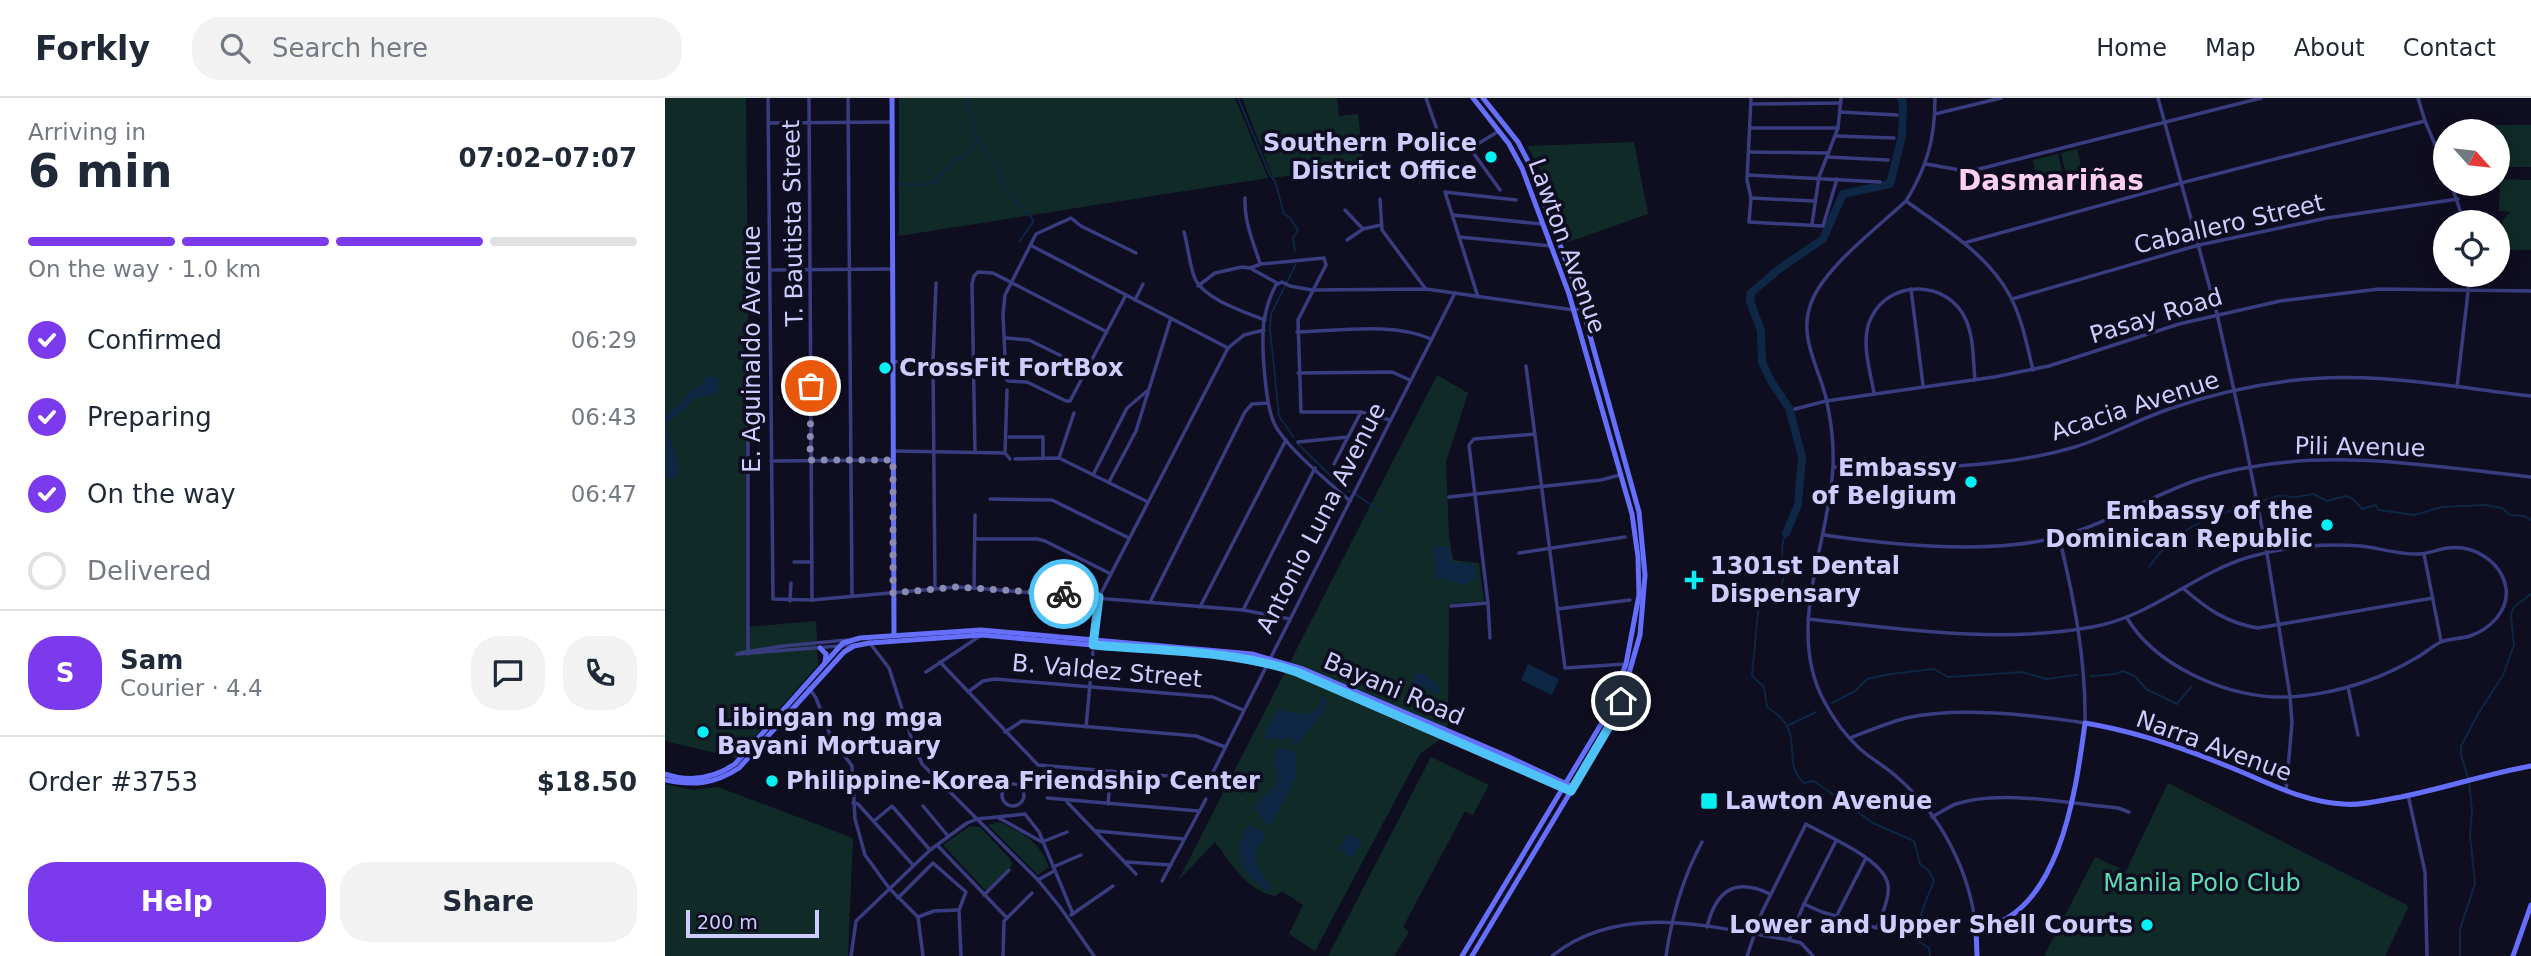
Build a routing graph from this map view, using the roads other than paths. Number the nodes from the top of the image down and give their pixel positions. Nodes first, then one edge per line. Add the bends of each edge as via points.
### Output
1 (768, 98) edge
2 (809, 98) edge
3 (848, 98) edge
4 (892, 98) edge
5 (1426, 98) edge
6 (1473, 98) edge
7 (1483, 98) edge
8 (1751, 98) edge
9 (1935, 98) edge
10 (2001, 98) edge
11 (2158, 98) edge
12 (2261, 98) edge
13 (2418, 98) edge
14 (1841, 101) edge
15 (1751, 104) junction
16 (1840, 112) junction
17 (1935, 114) junction
18 (1897, 115) dead end
19 (2425, 121) junction
20 (892, 122) junction
21 (2165, 122) junction
22 (768, 123) junction
23 (809, 123) junction
24 (848, 124) junction
25 (1750, 128) junction
26 (1839, 128) junction
27 (1499, 130) junction
28 (1836, 136) junction
29 (1894, 138) dead end
30 (2433, 140) edge
31 (1471, 148) junction
32 (1749, 152) junction
33 (1827, 155) junction
34 (1888, 160) dead end
35 (1926, 164) junction
36 (1748, 175) junction
37 (1819, 177) junction
38 (1837, 179) junction
39 (1880, 182) dead end
40 (2182, 183) junction
41 (1500, 190) dead end
42 (2457, 196) edge
43 (1245, 198) dead end
44 (1751, 198) junction
45 (1380, 199) dead end
46 (2458, 199) junction
47 (1516, 200) dead end
48 (1814, 201) junction
49 (1906, 201) junction
50 (2461, 210) edge
51 (1345, 211) dead end
52 (1453, 215) junction
53 (1544, 224) junction
54 (1381, 225) junction
55 (1812, 225) junction
56 (1363, 229) junction
57 (1184, 232) dead end
58 (1459, 237) junction
59 (1347, 240) dead end
60 (1964, 243) junction
61 (2199, 245) junction
62 (1032, 246) junction
63 (1551, 246) junction
64 (1136, 253) dead end
65 (1261, 264) junction
66 (891, 268) junction
67 (1250, 268) junction
68 (770, 270) junction
69 (811, 270) junction
70 (851, 270) junction
71 (1011, 282) junction
72 (936, 283) dead end
73 (1280, 283) junction
74 (1143, 284) dead end
75 (1198, 286) junction
76 (2469, 287) edge
77 (1426, 289) junction
78 (1911, 289) junction
79 (1312, 290) junction
80 (2469, 290) junction
81 (2531, 291) edge
82 (1455, 293) junction
83 (1126, 295) junction
84 (1478, 297) junction
85 (2012, 299) junction
86 (1135, 300) junction
87 (1582, 308) junction
88 (1574, 310) junction
89 (2217, 314) junction
90 (1171, 318) junction
91 (1265, 320) junction
92 (1264, 330) junction
93 (1107, 332) junction
94 (1297, 332) junction
95 (1005, 338) junction
96 (1431, 339) junction
97 (1228, 348) junction
98 (933, 361) junction
99 (892, 362) junction
100 (973, 362) junction
101 (1526, 366) dead end
102 (1088, 369) junction
103 (2033, 370) junction
104 (1299, 373) junction
105 (1411, 380) junction
106 (1975, 380) junction
107 (1923, 386) junction
108 (2457, 387) junction
109 (1007, 390) dead end
110 (1147, 391) junction
111 (2234, 392) junction
112 (1874, 393) junction
113 (2531, 396) edge
114 (1826, 401) junction
115 (1268, 403) junction
116 (748, 409) dead end
117 (1795, 409) dead end
118 (1074, 412) dead end
119 (1361, 412) junction
120 (1390, 420) junction
121 (1535, 434) junction
122 (1009, 437) dead end
123 (1348, 437) junction
124 (1286, 440) junction
125 (1298, 442) dead end
126 (893, 451) junction
127 (935, 451) junction
128 (975, 452) junction
129 (1005, 453) junction
130 (1043, 458) junction
131 (1059, 458) junction
132 (1010, 459) dead end
133 (1015, 459) dead end
134 (810, 460) junction
135 (851, 460) junction
136 (893, 460) junction
137 (771, 461) junction
138 (1334, 464) dead end
139 (1833, 467) junction
140 (2250, 467) junction
141 (1315, 468) junction
142 (1093, 474) junction
143 (1622, 475) junction
144 (2531, 477) edge
145 (1109, 482) junction
146 (1541, 486) junction
147 (1475, 494) junction
148 (1449, 498) dead end
149 (990, 499) dead end
150 (1350, 501) junction
151 (1148, 502) junction
152 (975, 515) dead end
153 (1824, 535) junction
154 (1625, 537) dead end
155 (2059, 537) junction
156 (1129, 538) junction
157 (975, 539) junction
158 (1549, 548) junction
159 (1519, 553) dead end
160 (2267, 553) junction
161 (2424, 554) junction
162 (795, 562) dead end
163 (812, 562) junction
164 (1111, 574) junction
165 (791, 583) dead end
166 (974, 588) junction
167 (935, 589) junction
168 (2184, 589) junction
169 (893, 593) junction
170 (852, 597) junction
171 (1099, 597) junction
172 (2433, 598) junction
173 (812, 600) junction
174 (1630, 600) dead end
175 (790, 601) junction
176 (1150, 602) junction
177 (1488, 603) junction
178 (1451, 606) dead end
179 (1200, 607) junction
180 (1557, 609) junction
181 (1243, 610) junction
182 (2127, 618) junction
183 (1290, 619) junction
184 (1808, 620) junction
185 (2279, 626) junction
186 (2078, 629) junction
187 (981, 632) junction
188 (894, 635) junction
189 (1490, 638) dead end
190 (852, 639) junction
191 (869, 640) junction
192 (2441, 642) junction
193 (857, 645) junction
194 (840, 646) junction
195 (1093, 646) junction
196 (820, 648) junction
197 (748, 652) junction
198 (1269, 660) junction
199 (940, 662) junction
200 (824, 663) junction
201 (1626, 664) junction
202 (926, 671) dead end
203 (808, 687) junction
204 (1090, 687) junction
205 (2348, 687) junction
206 (968, 692) junction
207 (2290, 696) junction
208 (1243, 710) junction
209 (2085, 723) junction
210 (1086, 727) junction
211 (1005, 732) junction
212 (2358, 735) dead end
213 (1850, 738) junction
214 (1225, 747) junction
215 (2529, 768) edge
216 (1111, 771) junction
217 (1573, 773) junction
218 (665, 774) edge
219 (1550, 778) junction
220 (665, 780) edge
221 (1565, 785) junction
222 (1572, 789) junction
223 (2286, 792) junction
224 (2408, 795) junction
225 (1047, 798) dead end
226 (1206, 799) dead end
227 (1556, 800) junction
228 (1066, 801) junction
229 (853, 803) junction
230 (1005, 803) junction
231 (2072, 804) junction
232 (1108, 805) junction
233 (923, 806) dead end
234 (1199, 811) junction
235 (2129, 812) dead end
236 (1005, 816) junction
237 (1932, 817) junction
238 (999, 818) junction
239 (977, 819) junction
240 (874, 821) junction
241 (1095, 831) junction
242 (1067, 832) dead end
243 (948, 836) junction
244 (1184, 839) junction
245 (1836, 841) junction
246 (1042, 842) junction
247 (1702, 842) dead end
248 (937, 845) junction
249 (930, 850) junction
250 (1081, 855) dead end
251 (1866, 858) junction
252 (1124, 862) junction
253 (1171, 864) junction
254 (913, 865) junction
255 (1054, 869) junction
256 (1009, 870) dead end
257 (1136, 874) dead end
258 (1038, 880) junction
259 (1162, 881) dead end
260 (1113, 886) dead end
261 (889, 888) junction
262 (1032, 892) dead end
263 (1770, 894) junction
264 (984, 895) junction
265 (898, 899) junction
266 (1804, 904) junction
267 (2531, 905) edge
268 (959, 910) junction
269 (1073, 914) junction
270 (918, 917) junction
271 (1836, 917) junction
272 (1007, 918) junction
273 (1068, 918) junction
274 (1671, 923) junction
275 (1707, 927) junction
276 (1976, 929) junction
277 (1752, 934) junction
278 (1789, 940) junction
279 (851, 956) edge
280 (923, 956) edge
281 (961, 956) edge
282 (1003, 956) edge
283 (1094, 956) edge
284 (1462, 956) edge
285 (1472, 956) edge
286 (1552, 956) edge
287 (1666, 956) edge
288 (1747, 956) edge
289 (1813, 956) edge
290 (1977, 956) edge
291 (2427, 956) edge
292 (2513, 956) edge

1 - 22 street, E. Aguinaldo Avenue
2 - 23 street, T. Bautista Street
3 - 24 street
4 - 20 main road
5 - 31 street via 1442,144 1461,139
6 - 27 main road, Lawton Avenue
7 - 87 main road, Lawton Avenue via 1518,142 1532,169
8 - 15 street
9 - 17 street
10 - 17 street
11 - 21 street
12 - 21 street
13 - 19 street
14 - 15 street
14 - 16 street
15 - 25 street
16 - 18 street
16 - 26 street
17 - 35 street
19 - 30 street
19 - 40 street
20 - 24 street
20 - 66 main road
21 - 35 street via 1979,169
21 - 40 street
22 - 23 street
22 - 68 street, E. Aguinaldo Avenue
23 - 24 street
23 - 69 street, T. Bautista Street
24 - 70 street
25 - 26 street
25 - 32 street
26 - 28 street
27 - 31 street
27 - 53 main road, Lawton Avenue via 1522,168
28 - 29 street
28 - 33 street
31 - 41 street
32 - 33 street
32 - 36 street
33 - 34 street
33 - 37 street
35 - 49 street
36 - 37 street
36 - 44 street
37 - 38 street
37 - 48 street
38 - 39 street
38 - 55 street via 1825,224
40 - 60 street
40 - 61 street
42 - 46 street
43 - 65 street
44 - 48 street
44 - 55 street via 1749,222
45 - 54 street
46 - 50 street
46 - 61 street, Caballero Street via 2327,218
47 - 52 street via 1445,192
48 - 55 street
49 - 60 street
49 - 114 street via 1841,261 1814,295 1807,336
51 - 56 street
52 - 53 street
52 - 58 street
53 - 63 main road, Lawton Avenue
54 - 56 street
54 - 77 street
56 - 59 street
57 - 75 street
58 - 63 street
58 - 84 street
60 - 85 street
61 - 85 street, Caballero Street
61 - 89 street
62 - 64 street via 1038,232 1069,217
62 - 71 street
62 - 83 street
63 - 88 main road, Lawton Avenue
65 - 67 street
65 - 79 street via 1324,257 1326,265
66 - 70 street
66 - 99 main road
67 - 73 street
67 - 75 street via 1215,273
68 - 69 street
68 - 137 street, E. Aguinaldo Avenue
69 - 70 street
69 - 134 street, T. Bautista Street
70 - 135 street
71 - 93 street
71 - 95 street via 1003,305
71 - 100 street via 986,272 974,276
72 - 98 street
73 - 79 street
73 - 91 street via 1270,296
74 - 86 street
75 - 91 street
76 - 80 street
77 - 79 street
77 - 82 street
78 - 106 street via 1941,293 1961,312 1969,330
78 - 107 street
78 - 112 street via 1890,296 1870,319 1867,347
79 - 94 street
80 - 81 street, Pasay Road
80 - 89 street, Pasay Road via 2339,292
80 - 108 street
82 - 84 street
82 - 96 street, Antonio Luna Avenue
83 - 86 street
83 - 93 street
84 - 88 street
85 - 103 street
86 - 90 street
87 - 88 street
87 - 222 main road, Lawton Avenue via 1637,501 1646,575 1633,668 1611,724
88 - 143 main road, Lawton Avenue
89 - 103 street, Pasay Road
89 - 111 street
90 - 97 street
90 - 110 street
91 - 92 street
92 - 97 street via 1244,335
92 - 115 street
93 - 102 street
94 - 96 street via 1394,329
94 - 104 street
95 - 102 street via 1029,340
95 - 102 street via 1008,381 1027,382 1070,401
96 - 105 street, Antonio Luna Avenue
97 - 151 street
98 - 99 street
98 - 100 street
98 - 127 street
99 - 126 main road
100 - 128 street
101 - 121 street
103 - 106 street, Pasay Road
104 - 105 street via 1392,372
104 - 119 street via 1301,412
105 - 120 street, Antonio Luna Avenue
106 - 107 street, Pasay Road
107 - 112 street, Pasay Road
108 - 111 street, Acacia Avenue via 2322,378
108 - 113 street, Acacia Avenue
109 - 129 street
110 - 142 street via 1127,408
110 - 145 street via 1136,431
111 - 139 street, Acacia Avenue via 2171,408 2057,452 1938,468
111 - 140 street
112 - 114 street, Pasay Road
114 - 117 street, Pasay Road
114 - 139 street
115 - 124 street via 1274,424
115 - 176 street via 1252,404 1245,412
116 - 197 street
118 - 131 street
119 - 120 street
119 - 123 street
120 - 150 street, Antonio Luna Avenue
121 - 146 street
121 - 147 street via 1474,439
122 - 130 street via 1043,437
123 - 125 street
123 - 138 street
124 - 141 street
124 - 179 street
126 - 127 street
126 - 136 main road
127 - 128 street
127 - 167 street
128 - 129 street
129 - 132 street
130 - 131 street
130 - 133 street
131 - 142 street
134 - 135 street
134 - 137 street
134 - 163 street, T. Bautista Street
135 - 136 street
135 - 170 street
136 - 169 main road
137 - 175 street, E. Aguinaldo Avenue via 773,599
139 - 153 street
140 - 144 street, Pili Avenue via 2324,459
140 - 155 street, Pili Avenue via 2195,481
140 - 160 street
141 - 150 street
141 - 181 street
142 - 145 street
143 - 146 street
143 - 201 main road, Lawton Avenue via 1639,574
145 - 151 street
146 - 147 street
146 - 158 street
147 - 148 street
147 - 177 street
149 - 156 street via 1052,500
150 - 183 street, Antonio Luna Avenue
151 - 156 street
152 - 157 street
153 - 155 street, Pili Avenue via 1957,546
153 - 184 street
154 - 158 street
155 - 186 street
156 - 164 street
157 - 164 street via 1045,541
157 - 166 street
158 - 159 street
158 - 180 street
160 - 161 street via 2337,545
160 - 168 street via 2221,567
160 - 185 street
161 - 172 street
161 - 192 street via 2459,547 2476,551 2494,565 2506,590 2504,608 2489,626
162 - 163 street
163 - 173 street, T. Bautista Street
164 - 171 street
165 - 175 street
166 - 167 street
166 - 171 street
167 - 169 street
168 - 182 street
168 - 185 street via 2230,622 2258,628
169 - 170 street
169 - 188 main road
170 - 173 street
171 - 176 street
171 - 195 street
172 - 185 street
172 - 192 street
173 - 175 street
174 - 180 street
176 - 179 street
177 - 178 street
177 - 189 street
179 - 181 street
180 - 201 street via 1565,668
181 - 183 street
182 - 186 street
182 - 207 street via 2169,661 2216,685 2259,695
183 - 198 street, Antonio Luna Avenue
184 - 186 street via 1980,634
184 - 213 street via 1814,680
185 - 207 street
186 - 209 street
187 - 188 main road, Bayani Road
187 - 191 main road, Bayani Road
187 - 195 main road, Bayani Road
187 - 199 street
188 - 191 main road, Bayani Road
190 - 191 main road, Bayani Road
190 - 194 main road, Bayani Road
190 - 197 street
191 - 193 main road, Bayani Road
191 - 239 street via 889,667 921,762
192 - 205 street via 2387,673
193 - 194 street
193 - 203 main road, Bayani Road
194 - 196 street
194 - 200 main road, Bayani Road
195 - 198 main road, Bayani Road
195 - 204 street
196 - 197 street
196 - 200 main road via 826,654
198 - 208 street, Antonio Luna Avenue
198 - 219 main road, Bayani Road via 1303,669
199 - 202 street
199 - 206 street, Antonio Luna Avenue
200 - 203 main road, Bayani Road
201 - 217 main road, Lawton Avenue via 1606,716
203 - 218 main road, Bayani Road via 726,770 691,778
203 - 220 main road, Bayani Road via 750,759 729,775 706,783
203 - 229 street via 831,737 852,766
204 - 206 street, B. Valdez Street via 989,679
204 - 208 street, B. Valdez Street via 1213,697
204 - 210 street
205 - 207 street
205 - 212 street
206 - 211 street, Antonio Luna Avenue
207 - 223 street
208 - 214 street, Antonio Luna Avenue
209 - 213 street, Narra Avenue via 2018,715 1923,715
209 - 223 main road, Narra Avenue via 2181,748
209 - 231 main road
210 - 211 street via 1022,721
210 - 214 street via 1196,736
211 - 216 street, Antonio Luna Avenue via 1038,765
213 - 237 street via 1901,781
214 - 216 street, Antonio Luna Avenue via 1211,776 1203,779
215 - 224 main road, Narra Avenue
216 - 232 street
217 - 219 main road
217 - 221 main road, Lawton Avenue
219 - 221 main road, Bayani Road
219 - 227 main road
221 - 222 main road, Bayani Road
221 - 227 main road, Lawton Avenue
222 - 285 main road, Lawton Avenue
223 - 224 main road, Narra Avenue via 2349,805
224 - 291 street via 2425,872
225 - 228 street
226 - 234 street
227 - 284 main road, Lawton Avenue
228 - 232 street
228 - 241 street
229 - 240 street
229 - 261 street via 865,855
230 - 230 street via 1020,803 1024,796 1020,786 1005,786 1001,796
230 - 236 street
231 - 235 street
231 - 237 street via 1978,800 1954,805
231 - 276 main road via 2058,849 2032,895 2001,922
232 - 234 street
233 - 243 street
234 - 244 street
236 - 238 street
236 - 246 street via 1025,814
237 - 276 street via 1961,866
238 - 239 street
238 - 246 street
239 - 243 street
239 - 258 street
240 - 249 street via 892,806
240 - 254 street
241 - 244 street
241 - 252 street
242 - 246 street
243 - 248 street
244 - 253 street
245 - 251 street
245 - 263 street via 1806,824
245 - 266 street
246 - 255 street
247 - 274 street via 1684,879
248 - 249 street
248 - 264 street
249 - 254 street
250 - 255 street
251 - 271 street
251 - 271 street via 1877,864 1888,882 1877,928
252 - 253 street
252 - 257 street
253 - 259 street
254 - 261 street
255 - 258 street
255 - 269 street
256 - 264 street
258 - 273 street
260 - 269 street
261 - 265 street
261 - 279 street via 856,921
262 - 272 street
263 - 275 street via 1745,886 1728,890 1715,901
263 - 277 street
264 - 272 street
265 - 268 street via 933,863 966,892
265 - 270 street
266 - 271 street
266 - 278 street
267 - 292 main road
268 - 270 street
268 - 281 street
269 - 273 street
270 - 280 street
272 - 282 street
273 - 283 street
274 - 275 street
274 - 286 street via 1632,923 1605,929
274 - 287 street
275 - 277 street
276 - 290 main road
277 - 278 street
277 - 288 street
278 - 289 street via 1801,943

